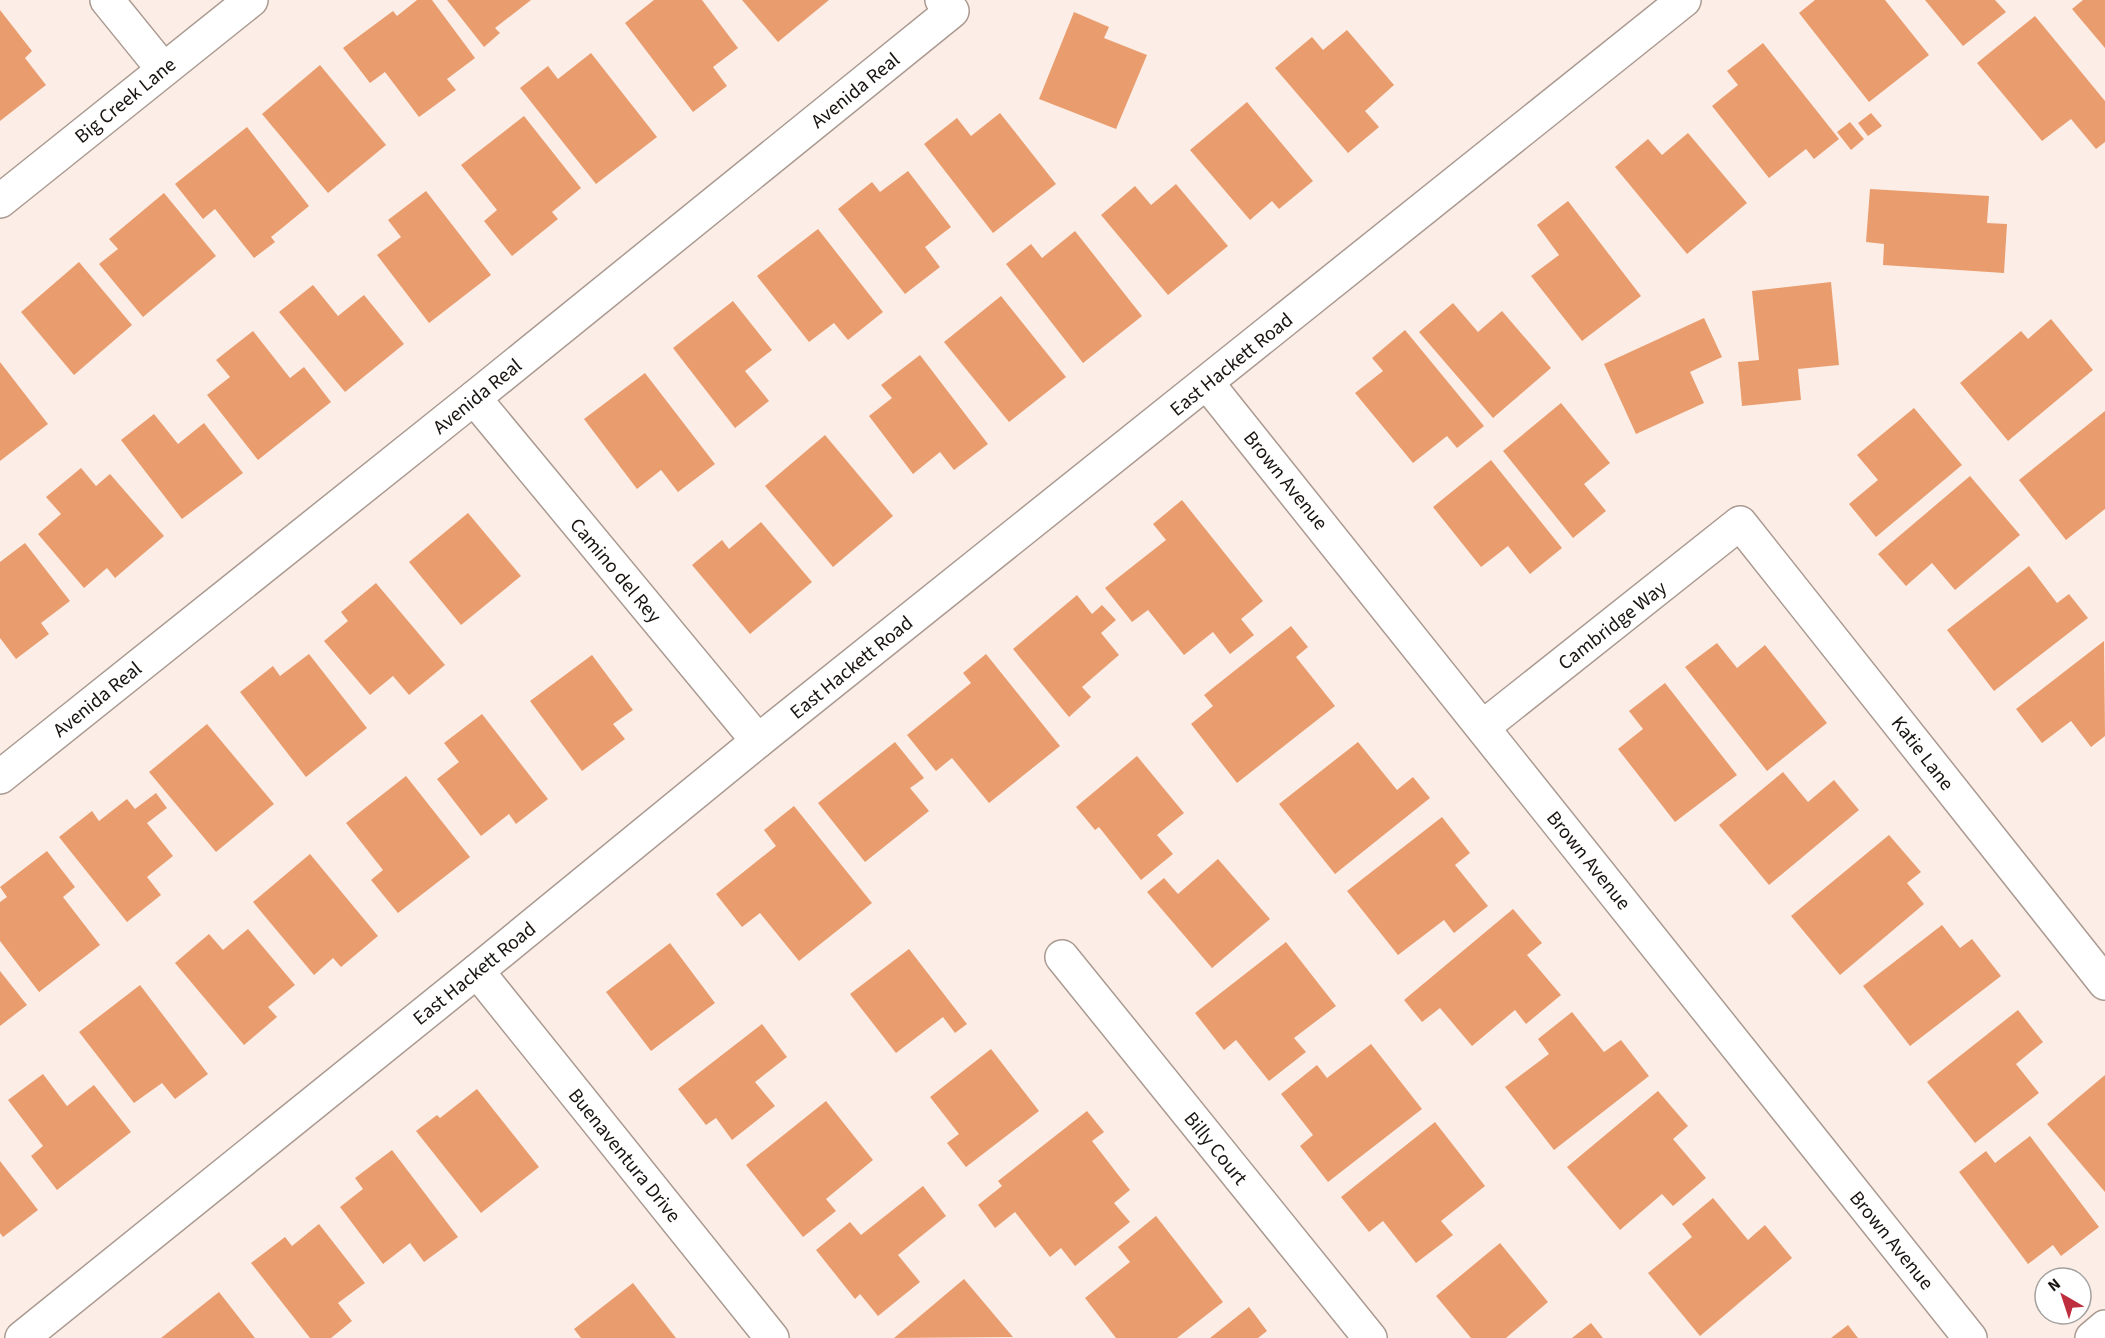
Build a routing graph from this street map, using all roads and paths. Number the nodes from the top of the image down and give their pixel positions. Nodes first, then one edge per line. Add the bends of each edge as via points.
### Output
1 (107, 0) edge
2 (251, 0) edge
3 (947, 6) edge
4 (1664, 6) edge
5 (162, 69) junction
6 (0, 201) edge
7 (1207, 383) junction
8 (474, 398) junction
9 (1740, 523) joint
10 (1484, 727) junction
11 (758, 741) junction
12 (0, 777) edge
13 (1062, 957) dead end
14 (477, 971) junction
15 (2105, 983) edge
16 (2105, 1328) edge
17 (22, 1338) edge
18 (772, 1338) edge
19 (1370, 1338) edge
20 (1970, 1338) edge
21 (2092, 1338) edge

1 - 5 street
2 - 5 street, Big Creek Lane
3 - 8 street, Avenida Real
4 - 7 street, East Hackett Road
5 - 6 street, Big Creek Lane
7 - 10 street, Brown Avenue
7 - 11 street, East Hackett Road
8 - 11 street, Camino del Rey
8 - 12 street, Avenida Real
9 - 10 street, Cambridge Way
9 - 15 street, Katie Lane
10 - 20 street, Brown Avenue
11 - 14 street, East Hackett Road
13 - 19 street, Billy Court
14 - 17 street, East Hackett Road
14 - 18 street, Buenaventura Drive
16 - 21 street

